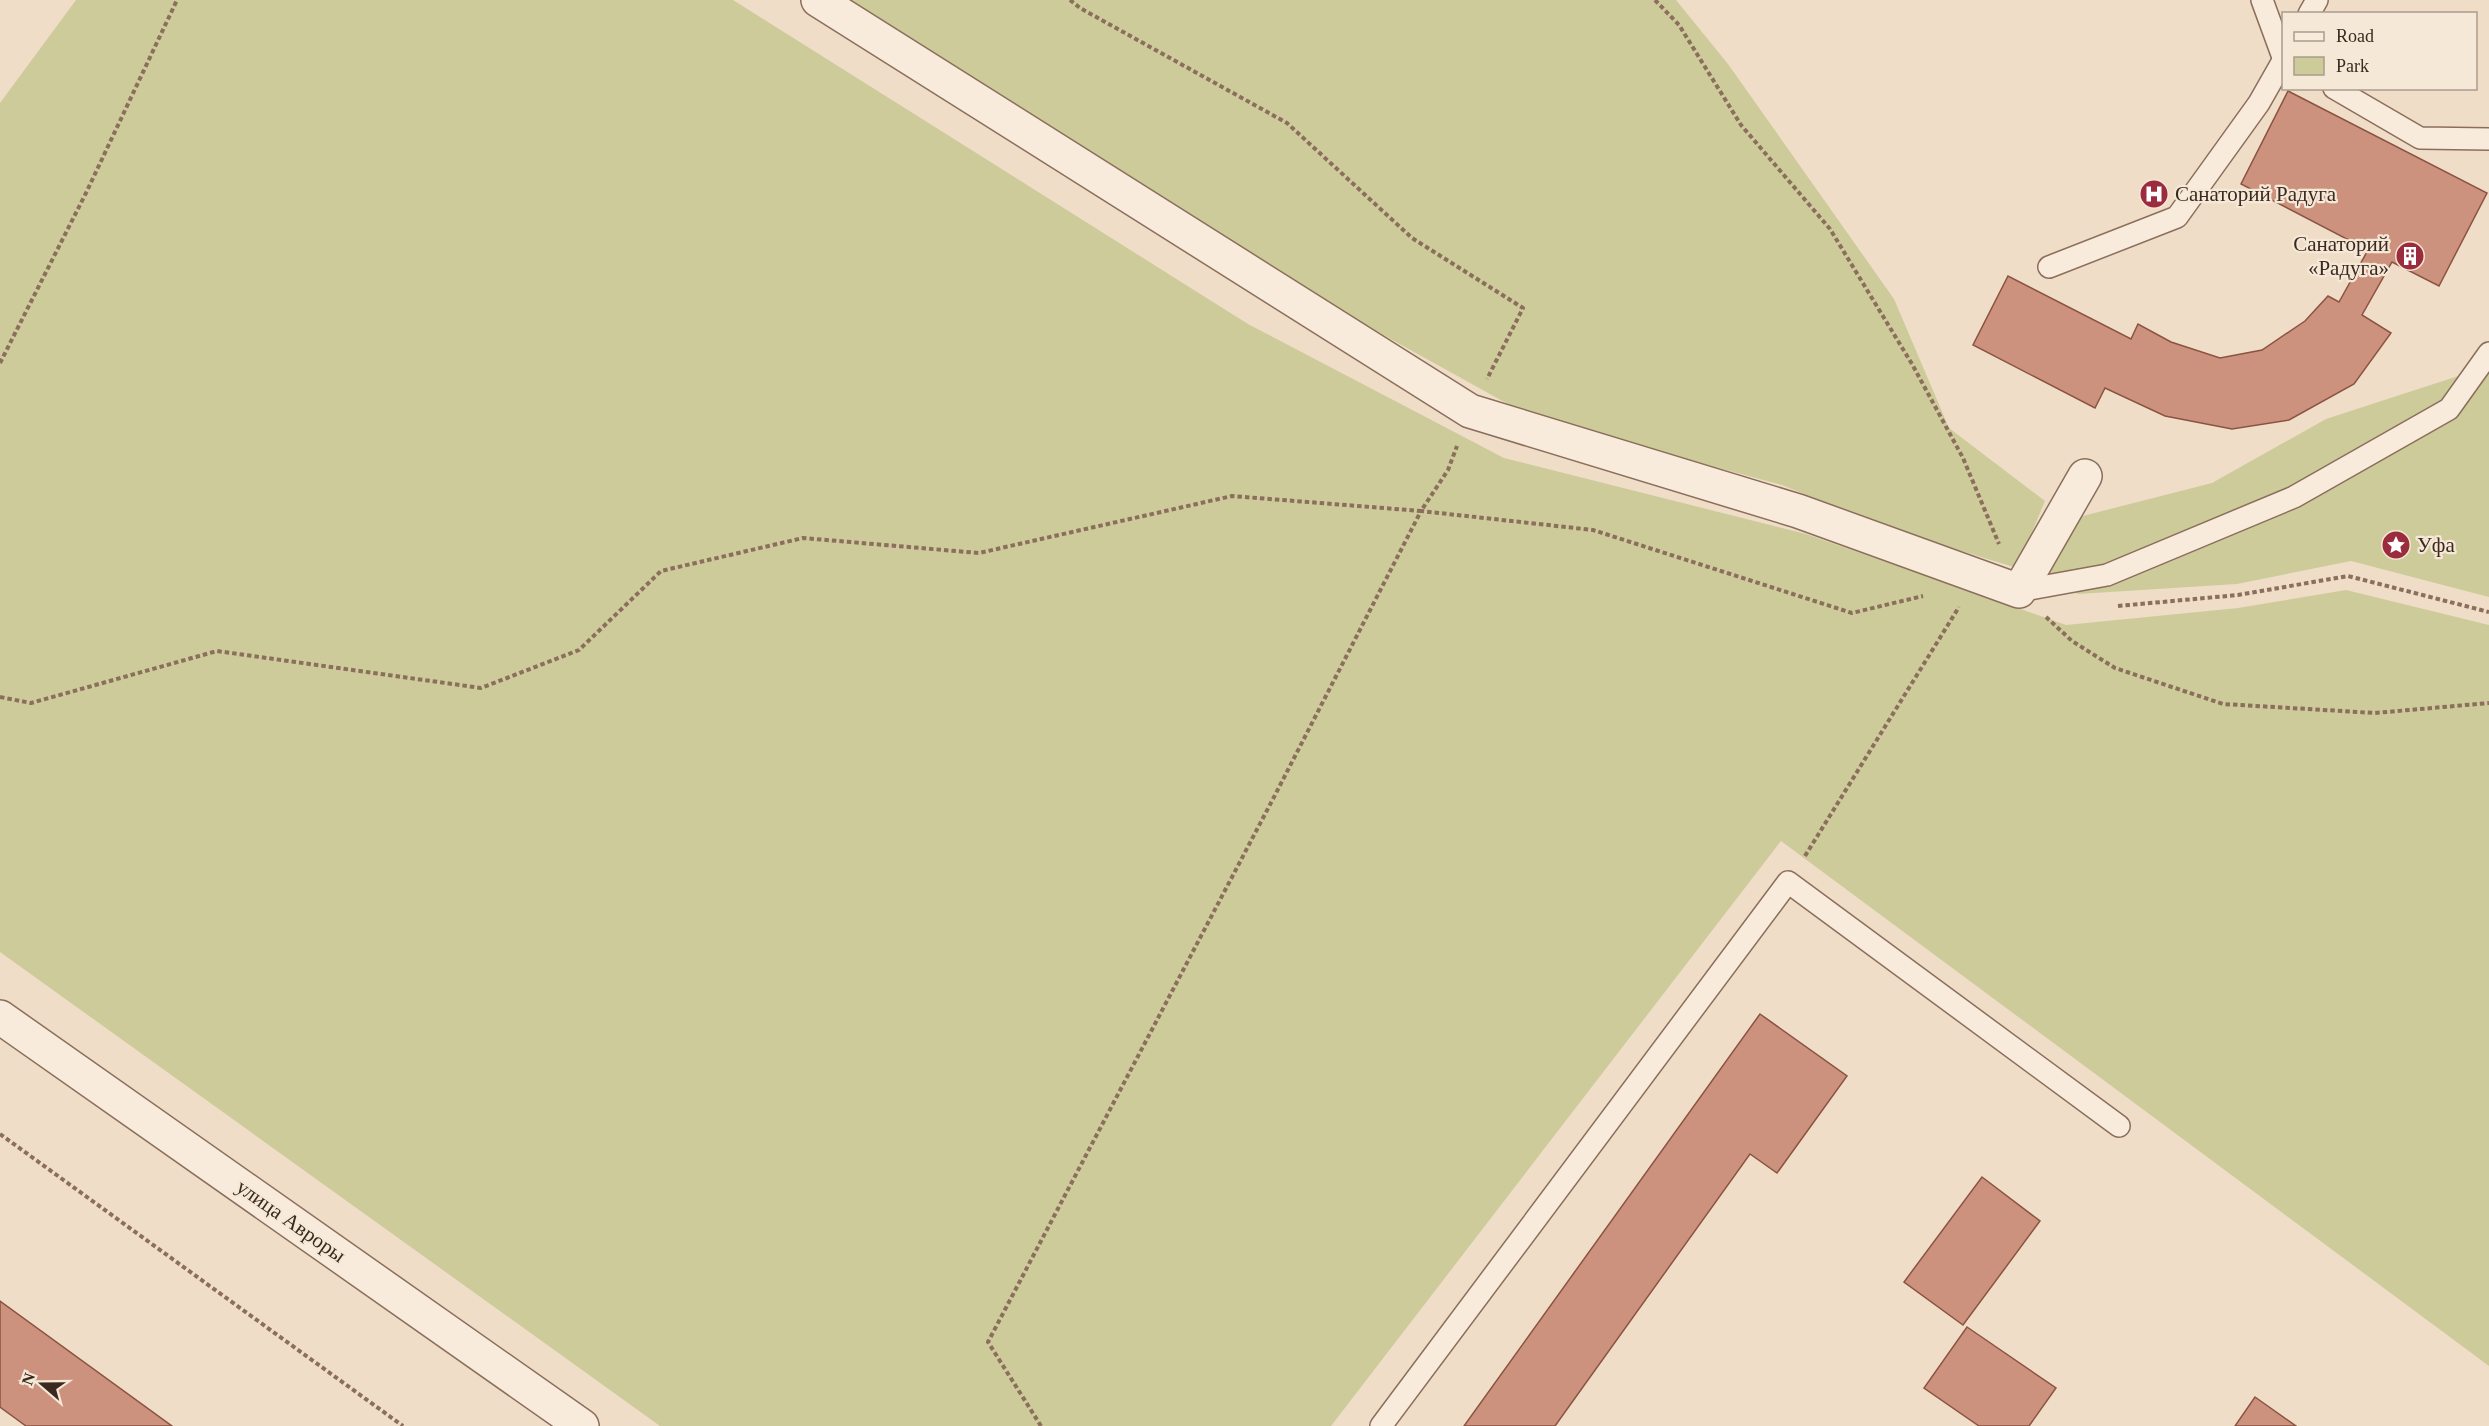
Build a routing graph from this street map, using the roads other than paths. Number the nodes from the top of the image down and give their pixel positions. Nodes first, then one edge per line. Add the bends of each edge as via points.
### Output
1 (818, 0) edge
2 (2262, 0) edge
3 (2282, 57) edge
4 (2282, 62) edge
5 (2337, 90) edge
6 (2489, 139) edge
7 (2049, 267) dead end
8 (2489, 353) edge
9 (2085, 476) dead end
10 (2019, 591) junction
11 (0, 1017) edge
12 (2119, 1126) dead end
13 (582, 1426) edge
14 (1381, 1426) edge

1 - 10 street via 1470,411 1798,511
2 - 3 lane
4 - 7 lane via 2259,103 2176,217
5 - 6 lane via 2421,138
8 - 10 lane via 2449,409 2294,497 2107,575
9 - 10 street
11 - 13 street, улица Авроры
12 - 14 lane via 1788,882

